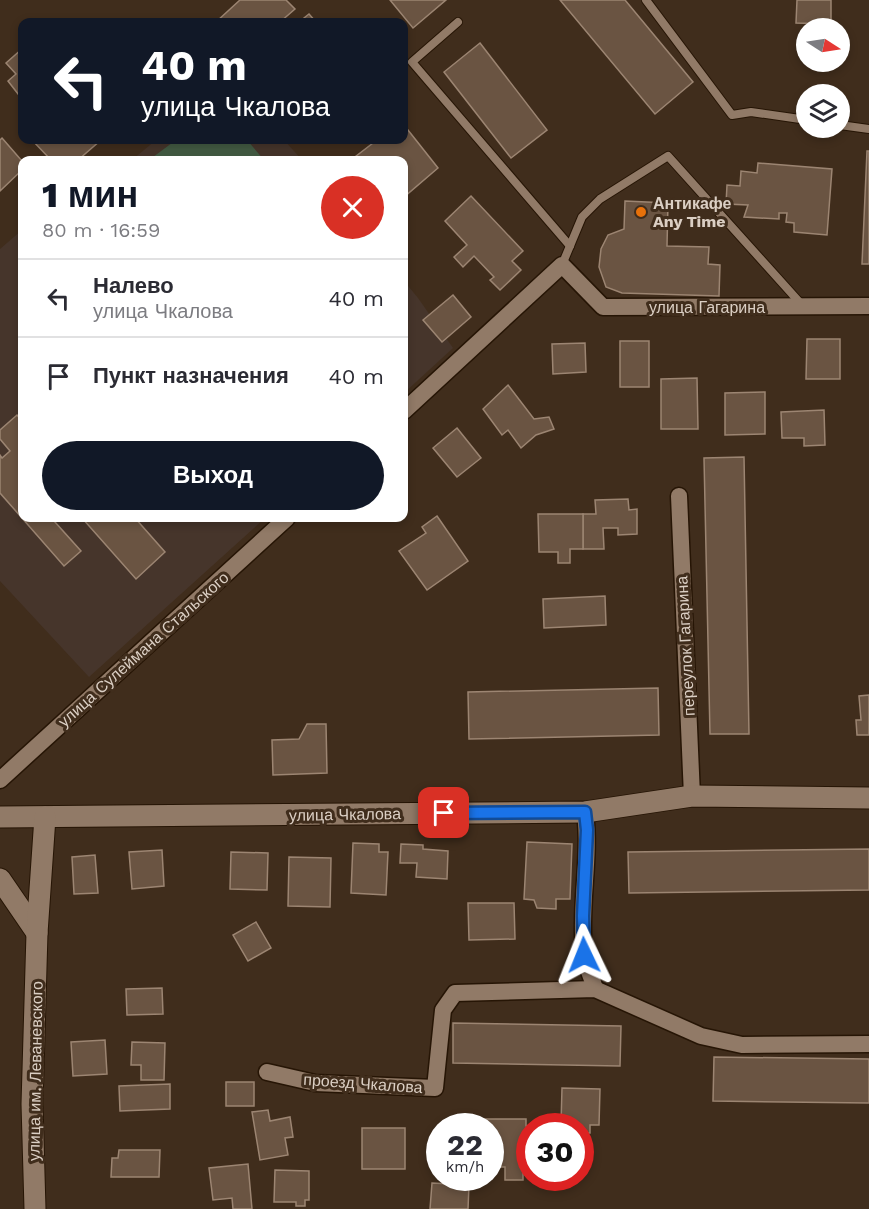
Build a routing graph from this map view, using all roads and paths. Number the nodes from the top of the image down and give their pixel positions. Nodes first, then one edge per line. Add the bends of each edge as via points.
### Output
1 (646, 0) edge
2 (458, 22) dead end
3 (796, 118) edge
4 (850, 126) edge
5 (869, 129) edge
6 (570, 246) junction
7 (562, 265) junction
8 (802, 306) junction
9 (869, 306) edge
10 (408, 407) edge
11 (678, 496) dead end
12 (283, 522) edge
13 (0, 780) edge
14 (692, 796) junction
15 (869, 798) edge
16 (585, 812) junction
17 (0, 817) edge
18 (45, 817) junction
19 (0, 879) edge
20 (37, 933) junction
21 (595, 989) junction
22 (869, 1044) edge
23 (267, 1072) dead end
24 (35, 1209) edge

1 - 3 lane via 732,115 751,112
2 - 6 lane via 412,62
4 - 5 lane
6 - 7 lane
6 - 8 lane via 582,217 600,199 668,156
7 - 8 street, улица Гагарина via 603,308
7 - 10 street
8 - 9 street, улица Гагарина
11 - 14 street, переулок Гагарина
12 - 13 street, улица Сулеймана Стальского
14 - 15 street, улица Чкалова
14 - 16 street, улица Чкалова
16 - 18 street, улица Чкалова
16 - 21 street via 584,955
17 - 18 street, улица Чкалова
18 - 20 street, улица им. Леваневского
19 - 20 street
20 - 24 street, улица им. Леваневского via 32,1104
21 - 22 street, проезд Чкалова via 701,1036 742,1045
21 - 23 street, проезд Чкалова via 455,993 442,1010 435,1088 315,1083

